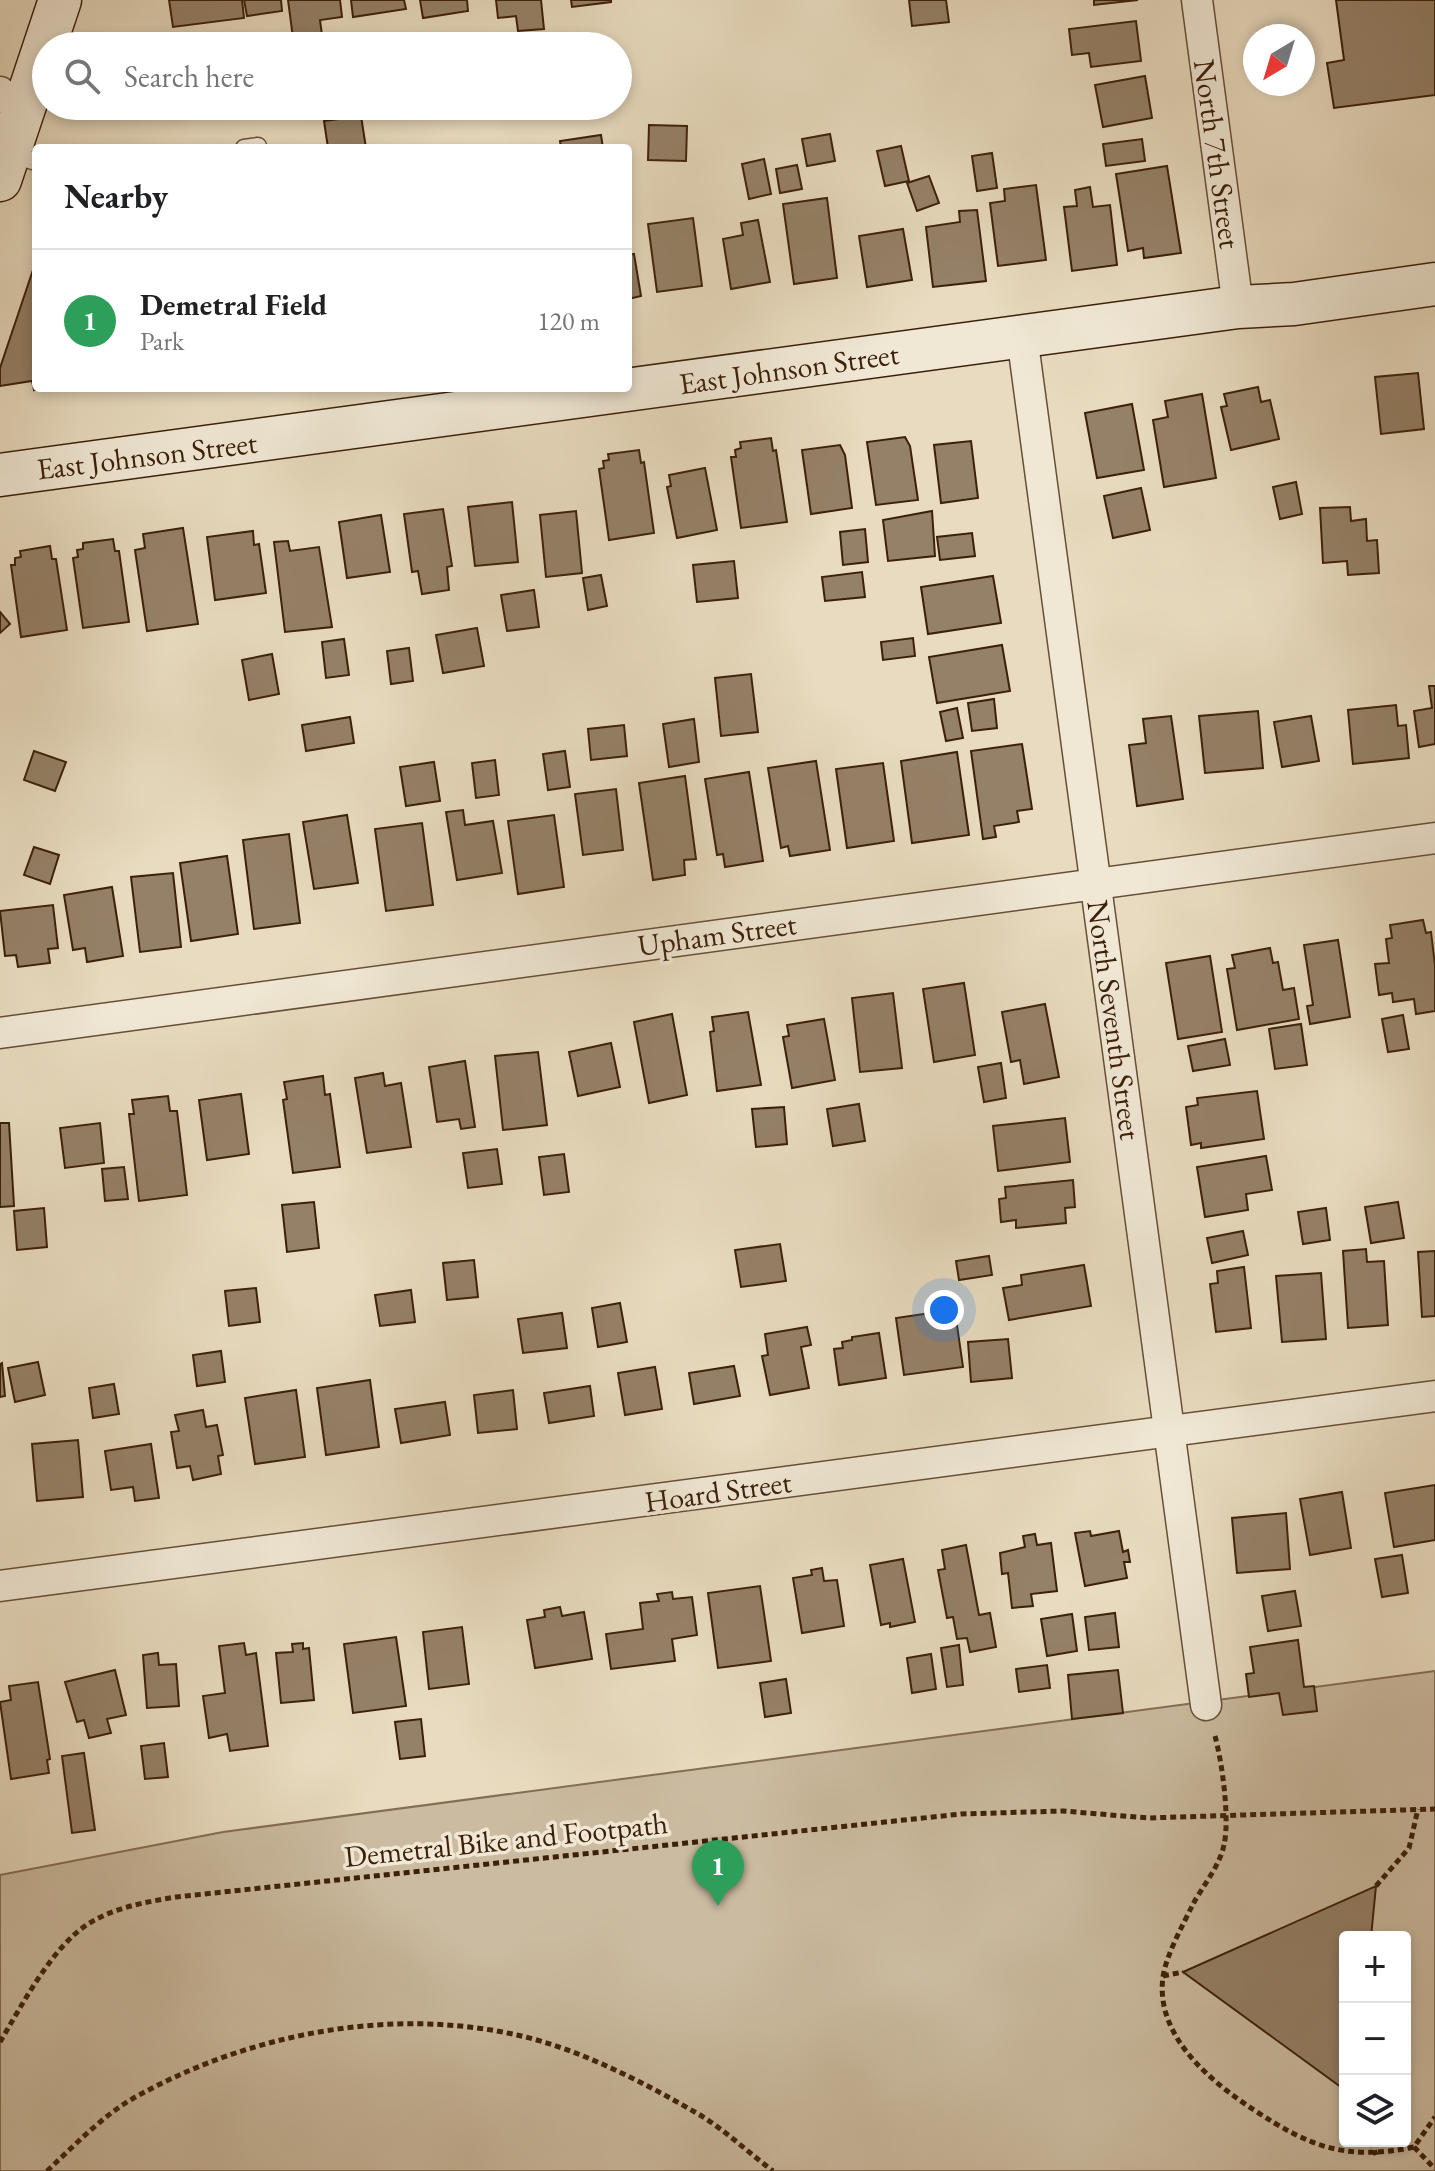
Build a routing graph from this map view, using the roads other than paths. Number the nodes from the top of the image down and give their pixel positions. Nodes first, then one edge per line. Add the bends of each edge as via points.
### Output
1 (60, 0) edge
2 (1197, 0) edge
3 (45, 32) edge
4 (32, 58) edge
5 (11, 102) edge
6 (15, 165) edge
7 (1435, 284) edge
8 (1238, 307) junction
9 (1022, 336) junction
10 (632, 389) edge
11 (610, 392) edge
12 (0, 475) edge
13 (1435, 838) edge
14 (1096, 883) junction
15 (0, 1033) edge
16 (1435, 1396) edge
17 (1169, 1432) junction
18 (0, 1586) edge
19 (1206, 1705) road end

1 - 3 street
2 - 8 street, North 7th Street
4 - 5 street
5 - 6 street
7 - 8 street, East Johnson Street
8 - 9 street, East Johnson Street
9 - 10 street, East Johnson Street
9 - 14 street, North Seventh Street
11 - 12 street, East Johnson Street
13 - 14 street, Upham Street
14 - 15 street, Upham Street
14 - 17 street, North Seventh Street
16 - 17 street, Hoard Street
17 - 18 street, Hoard Street
17 - 19 street, North Seventh Street

